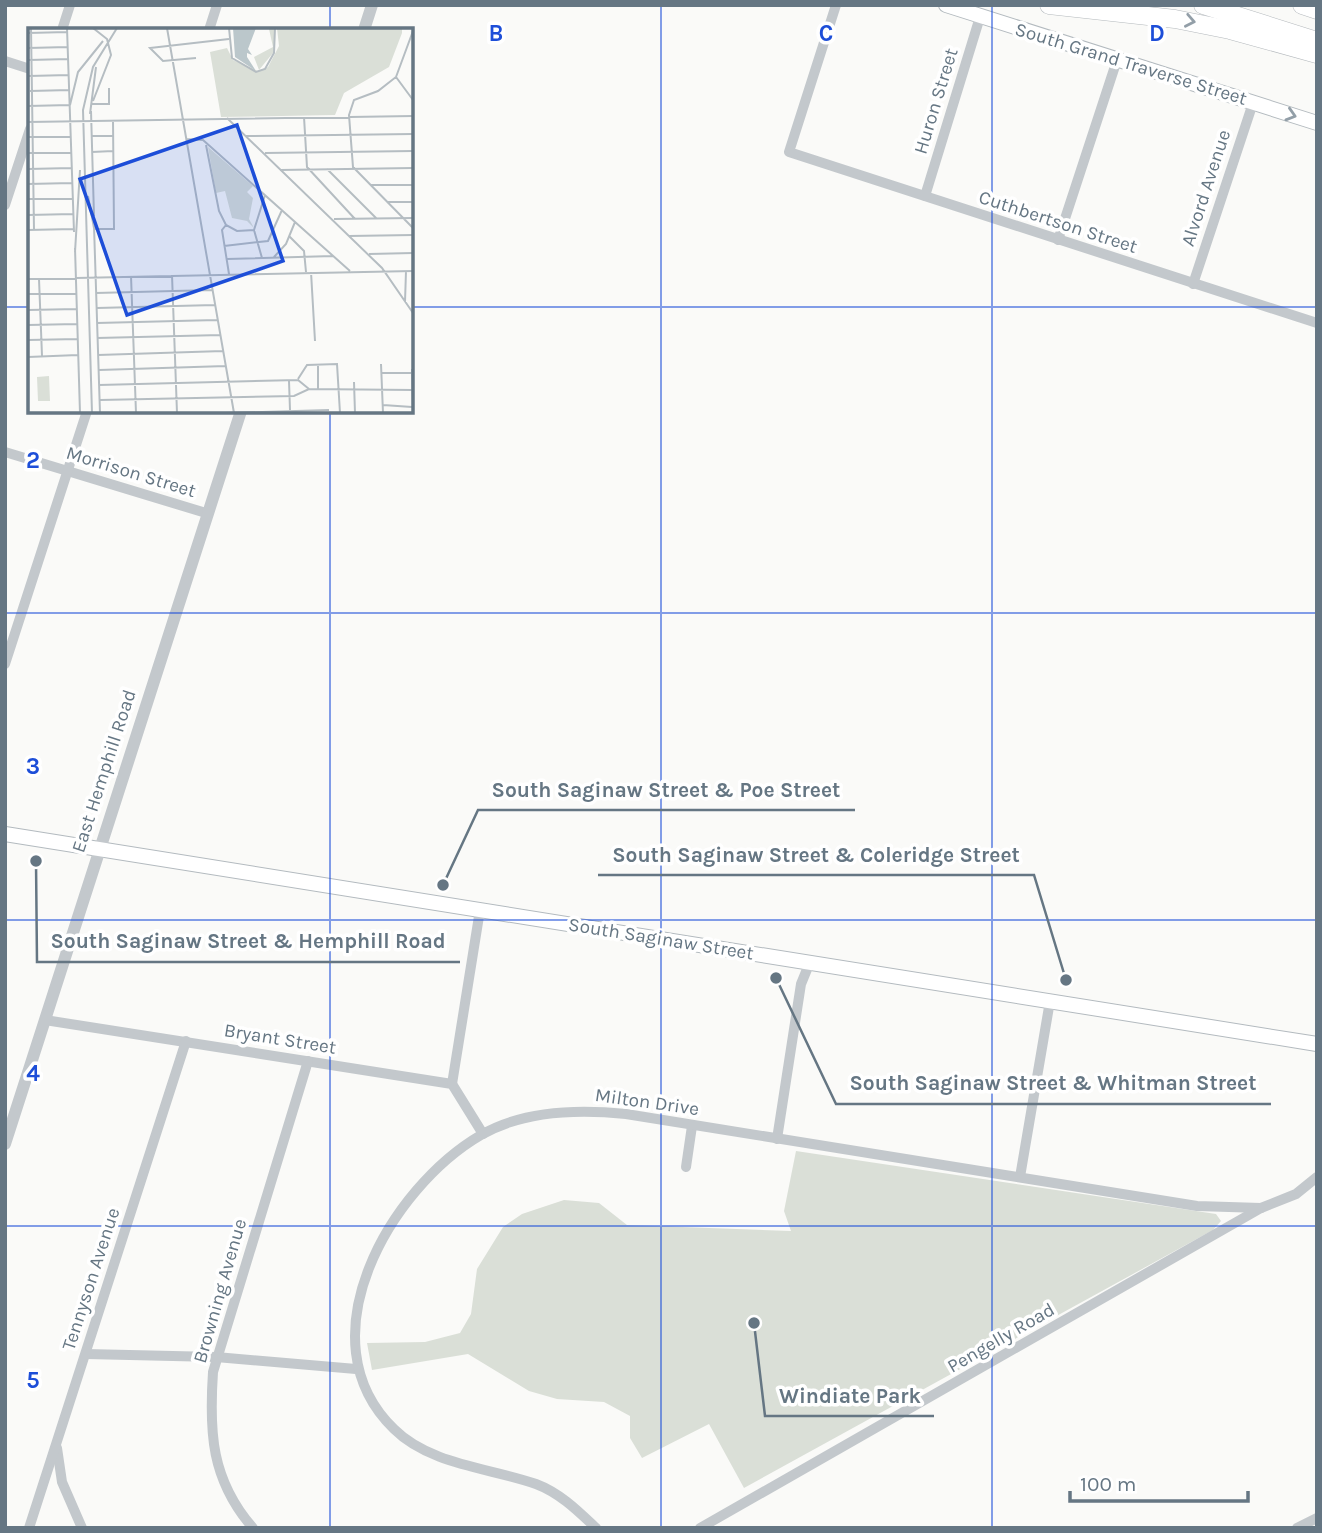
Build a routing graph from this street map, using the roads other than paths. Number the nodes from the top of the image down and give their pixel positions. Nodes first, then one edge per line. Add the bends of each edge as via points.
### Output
1 (70, 5) edge
2 (217, 5) edge
3 (372, 5) edge
4 (836, 5) edge
5 (946, 5) edge
6 (1049, 5) edge
7 (1203, 5) edge
8 (1302, 5) edge
9 (1317, 10) edge
10 (981, 17) junction
11 (63, 28) edge
12 (210, 28) edge
13 (365, 28) edge
14 (1317, 41) edge
15 (1317, 54) edge
16 (1117, 60) junction
17 (5, 61) edge
18 (28, 68) edge
19 (1253, 103) junction
20 (1317, 123) edge
21 (28, 136) edge
22 (925, 196) junction
23 (5, 205) edge
24 (1058, 240) junction
25 (1194, 284) junction
26 (1317, 323) edge
27 (86, 413) edge
28 (240, 413) edge
29 (5, 452) edge
30 (67, 471) junction
31 (206, 513) junction
32 (5, 664) edge
33 (5, 834) edge
34 (99, 848) junction
35 (480, 910) junction
36 (810, 962) junction
37 (1050, 1001) junction
38 (45, 1020) junction
39 (186, 1041) junction
40 (1317, 1044) edge
41 (309, 1061) junction
42 (452, 1084) junction
43 (692, 1126) junction
44 (483, 1134) junction
45 (777, 1139) junction
46 (5, 1144) edge
47 (686, 1167) dead end
48 (1020, 1177) junction
49 (1317, 1177) edge
50 (1261, 1208) junction
51 (86, 1354) junction
52 (216, 1357) junction
53 (356, 1369) junction
54 (56, 1444) junction
55 (1317, 1518) edge
56 (29, 1528) edge
57 (82, 1528) edge
58 (253, 1528) edge
59 (596, 1528) edge
60 (700, 1528) edge
61 (1297, 1528) edge

1 - 11 street
2 - 12 street
3 - 13 street
4 - 22 street, Cuthbertson Street via 789,152
5 - 10 main road, South Grand Traverse Street
6 -> 15 highway via 1184,20
7 - 14 highway
8 - 9 highway
10 - 16 main road, South Grand Traverse Street
10 - 22 street, Huron Street
16 - 19 main road, South Grand Traverse Street
16 - 24 street
17 - 18 street
19 -> 20 main road, South Grand Traverse Street
19 - 25 street, Alvord Avenue
21 - 23 street
22 - 24 street, Cuthbertson Street
24 - 25 street, Cuthbertson Street
25 - 26 street, Cuthbertson Street
27 - 30 street
28 - 31 street, East Hemphill Road
29 - 30 street, Morrison Street
30 - 31 street, Morrison Street
30 - 32 street
31 - 34 street, East Hemphill Road
33 - 34 main road, South Saginaw Street
34 - 35 main road, South Saginaw Street
34 - 38 street, East Hemphill Road
35 - 36 main road, South Saginaw Street
35 - 42 street
36 - 37 main road, South Saginaw Street
36 - 45 street via 801,984
37 - 40 main road, South Saginaw Street
37 - 48 street
38 - 39 street, Bryant Street
38 - 46 street, East Hemphill Road
39 - 41 street, Bryant Street
39 - 51 street, Tennyson Avenue
41 - 42 street, Bryant Street
41 - 52 street, Browning Avenue
42 - 44 street
43 - 44 street, Milton Drive via 586,1110 524,1119
43 - 45 street, Milton Drive
43 - 47 street
44 - 53 street, Milton Drive via 447,1160 394,1218 359,1303
45 - 48 street, Milton Drive
48 - 50 street, Milton Drive via 1197,1206
49 - 50 street, Pengelly Road via 1296,1194
50 - 60 street, Pengelly Road
51 - 52 street
51 - 54 street, Tennyson Avenue
52 - 53 street
52 - 58 street, Browning Avenue via 210,1426 216,1461 228,1493
53 - 59 street, Milton Drive via 375,1408 410,1441 427,1451 539,1485 570,1503
54 - 56 street, Tennyson Avenue
54 - 57 street via 62,1482
55 - 61 street

